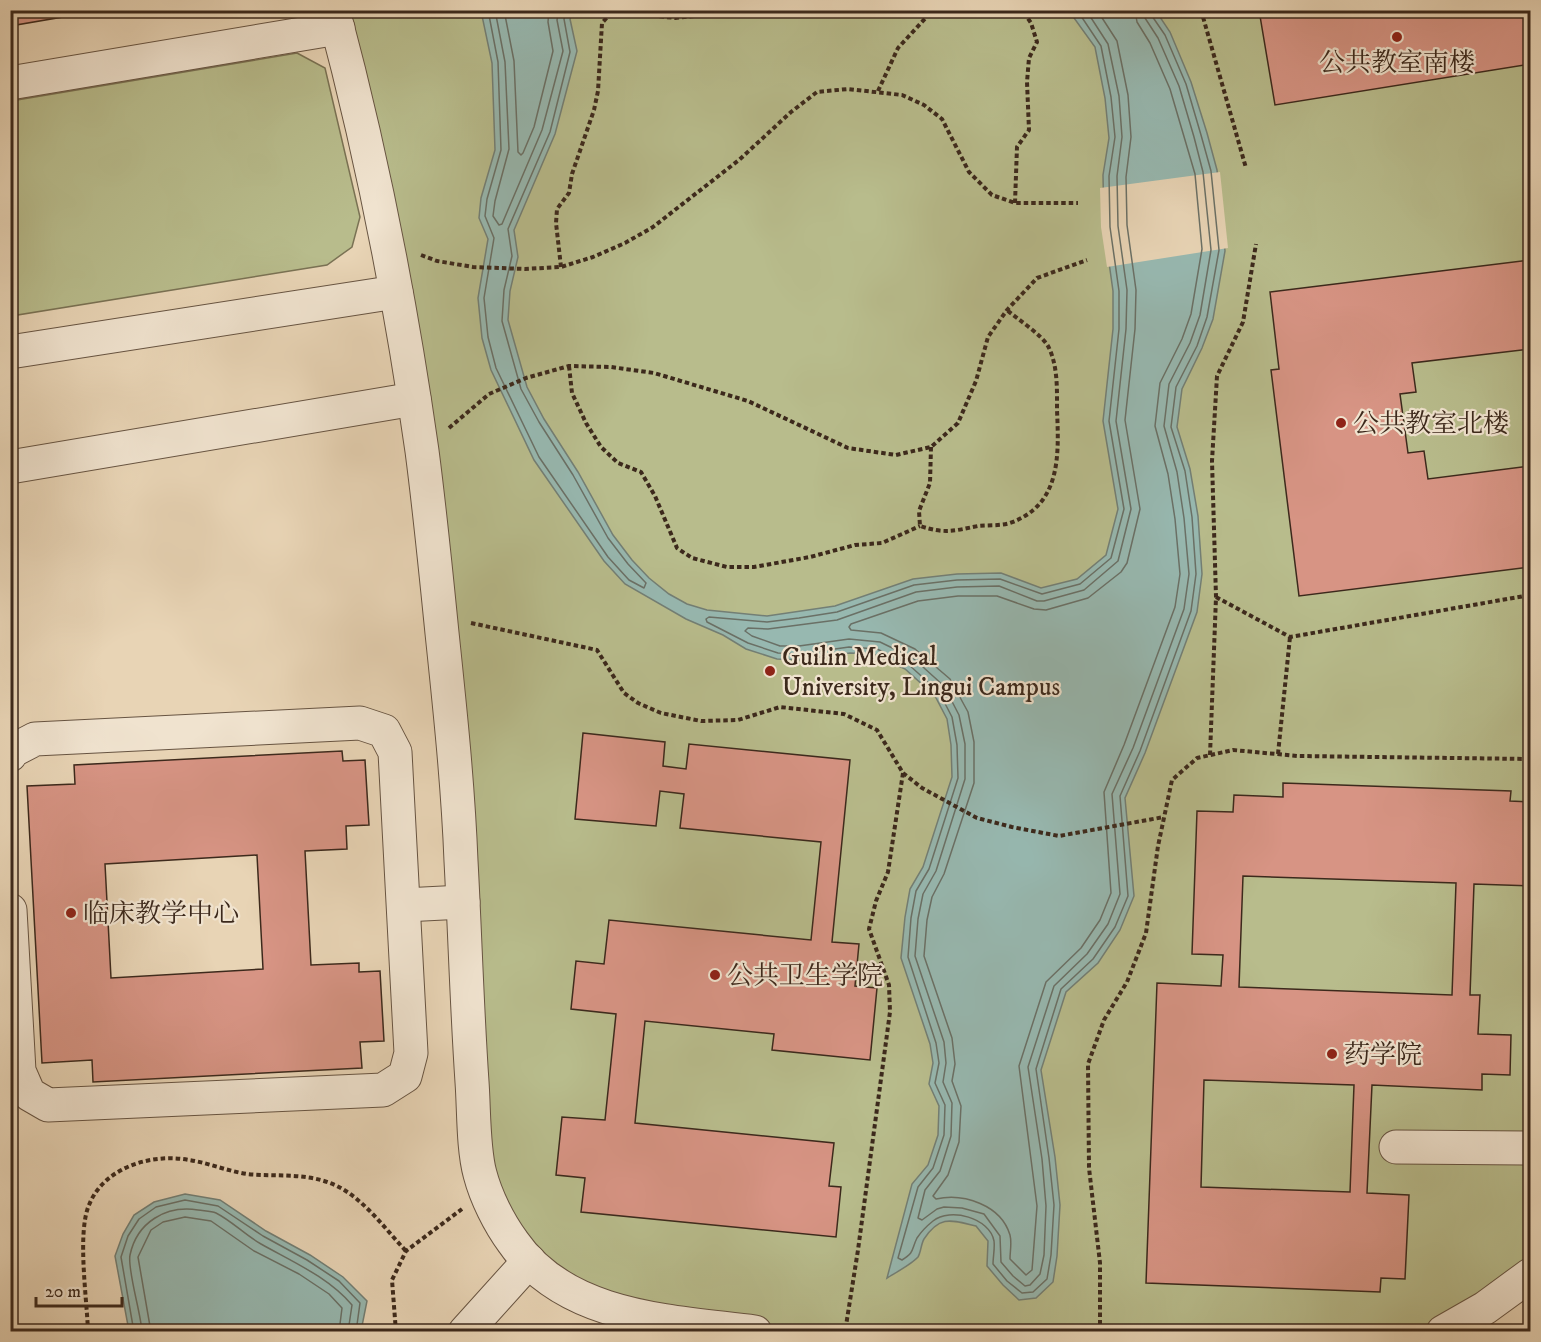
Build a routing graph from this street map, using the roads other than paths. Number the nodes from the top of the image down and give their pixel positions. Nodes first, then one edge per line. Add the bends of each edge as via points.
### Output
1 (335, 20) edge
2 (10, 83) edge
3 (396, 292) junction
4 (10, 352) edge
5 (414, 399) junction
6 (10, 467) edge
7 (10, 755) edge
8 (463, 902) junction
9 (404, 905) junction
10 (10, 910) edge
11 (1396, 1147) dead end
12 (1530, 1148) edge
13 (529, 1261) junction
14 (1530, 1275) edge
15 (465, 1332) edge
16 (755, 1332) edge
17 (1443, 1332) edge

1 - 2 street
1 - 3 street
3 - 4 street
3 - 5 street
5 - 6 street
5 - 8 street via 440,616
7 - 9 street via 35,739 360,723 384,731 395,752
8 - 9 street
8 - 13 street via 479,1173 513,1243
9 - 10 street via 411,1053 405,1076 383,1090 48,1105 29,1094 19,1071
11 - 12 street
13 - 15 street
13 - 16 street via 537,1272 566,1290 637,1316
14 - 17 street

